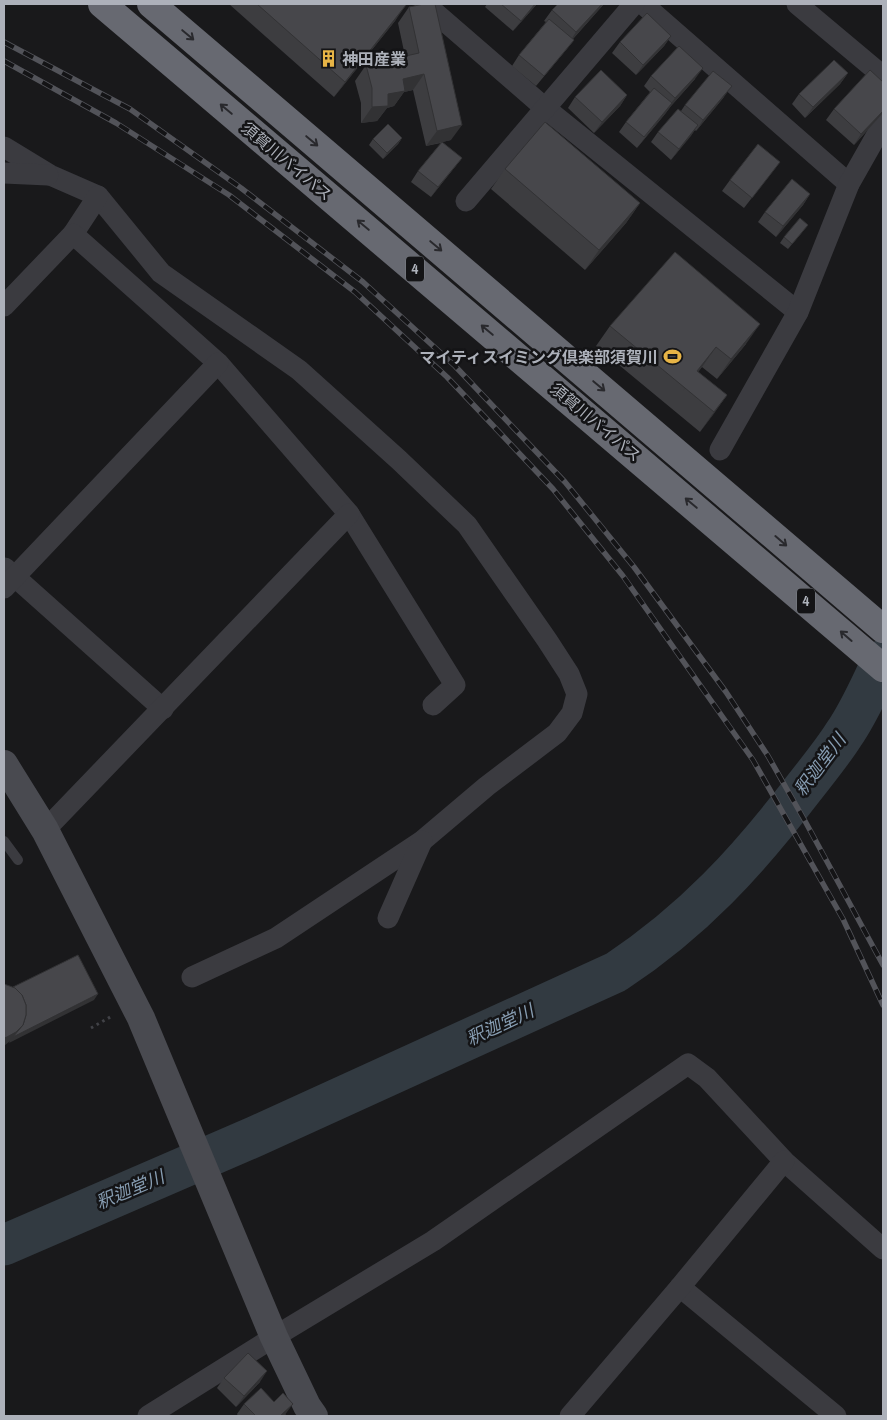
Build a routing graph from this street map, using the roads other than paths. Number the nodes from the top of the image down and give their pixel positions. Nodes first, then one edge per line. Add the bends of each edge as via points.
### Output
1 (102, 4) edge
2 (151, 4) edge
3 (425, 4) edge
4 (634, 4) edge
5 (643, 4) edge
6 (797, 4) edge
7 (883, 76) edge
8 (545, 108) junction
9 (883, 124) edge
10 (4, 147) edge
11 (4, 173) edge
12 (50, 175) junction
13 (849, 184) junction
14 (98, 196) junction
15 (466, 201) dead end
16 (73, 234) junction
17 (4, 306) edge
18 (798, 312) junction
19 (218, 364) junction
20 (720, 450) dead end
21 (349, 514) junction
22 (7, 577) edge
23 (883, 629) edge
24 (883, 668) edge
25 (432, 705) dead end
26 (163, 709) junction
27 (4, 764) edge
28 (45, 830) junction
29 (422, 840) junction
30 (4, 841) edge
31 (18, 860) dead end
32 (388, 918) dead end
33 (192, 977) dead end
34 (784, 1161) junction
35 (883, 1249) edge
36 (680, 1287) junction
37 (274, 1337) junction
38 (148, 1416) edge
39 (314, 1416) edge
40 (570, 1416) edge
41 (836, 1416) edge

24 -> 1 highway, 須賀川バイパス / 4
2 -> 23 highway, 須賀川バイパス / 4
3 - 8 street
4 - 8 street
5 - 13 street
6 - 7 street
8 - 15 street
8 - 18 street
9 - 13 street
10 - 12 street
11 - 12 street
12 - 14 street
13 - 18 street
14 - 16 street
14 - 29 street via 161,273 299,370 467,525 569,674 577,694 572,713 557,733
16 - 17 street
16 - 19 street
18 - 20 street
19 - 21 street
19 - 22 street
21 - 25 street via 455,685
21 - 26 street
22 - 26 street
26 - 28 street
27 - 28 street
28 - 37 street via 140,1018
29 - 32 street
29 - 33 street via 276,938
30 - 31 lane
34 - 35 street
34 - 36 street
34 - 37 street via 707,1078 688,1064 434,1241
36 - 40 street
36 - 41 street
37 - 38 street
37 - 39 street

